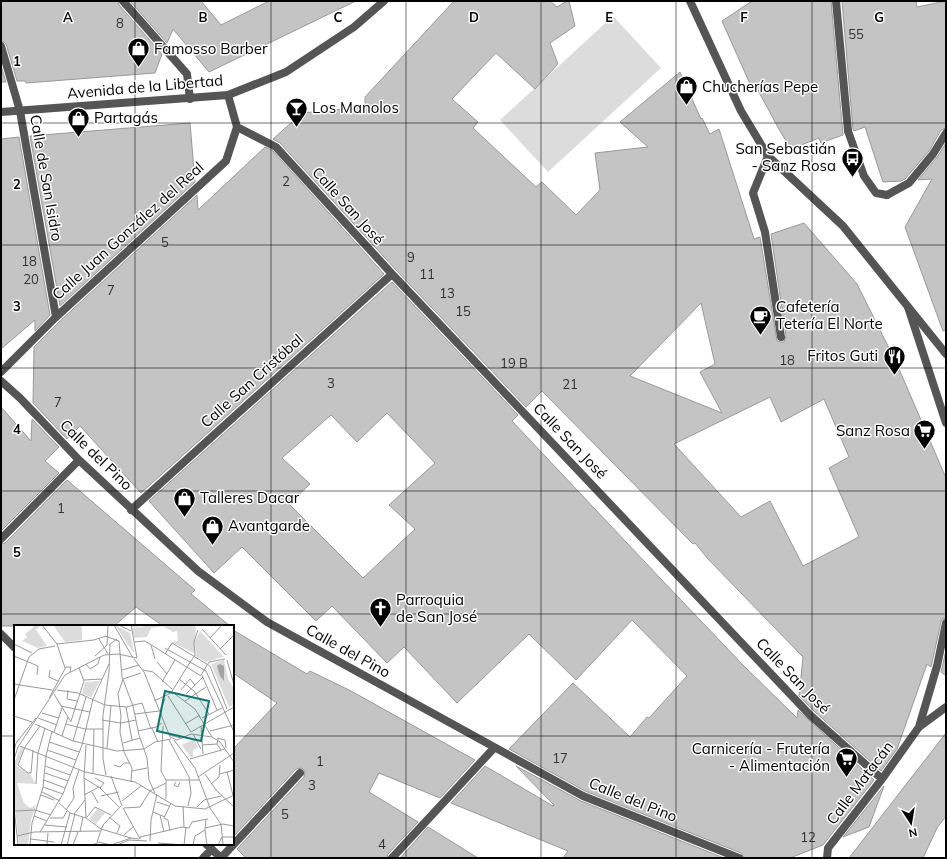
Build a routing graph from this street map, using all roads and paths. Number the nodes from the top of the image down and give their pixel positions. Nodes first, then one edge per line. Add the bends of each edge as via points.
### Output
1 (123, 1) edge
2 (384, 1) edge
3 (690, 1) edge
4 (836, 1) edge
5 (1, 46) edge
6 (228, 95) junction
7 (190, 99) junction
8 (20, 111) junction
9 (1, 112) edge
10 (237, 127) junction
11 (946, 133) edge
12 (768, 156) junction
13 (392, 274) junction
14 (908, 307) junction
15 (56, 317) junction
16 (781, 337) dead end
17 (946, 354) edge
18 (1, 372) edge
19 (1, 381) edge
20 (946, 423) edge
21 (78, 460) junction
22 (132, 510) junction
23 (1, 539) edge
24 (946, 623) edge
25 (1, 634) edge
26 (14, 647) edge
27 (946, 707) edge
28 (919, 727) junction
29 (494, 748) junction
30 (300, 773) dead end
31 (882, 779) junction
32 (234, 844) edge
33 (233, 845) edge
34 (209, 847) edge
35 (203, 858) edge
36 (221, 858) edge
37 (392, 858) edge
38 (739, 858) edge
39 (827, 858) edge

1 - 7 street via 187,74
2 - 6 street, Avenida de la Libertad via 354,27 286,72
3 - 12 street via 741,111
4 - 11 street via 848,132 864,176 876,193 887,195 909,183 933,154
5 - 8 street, Calle de San Isidro
6 - 7 street, Avenida de la Libertad
6 - 10 street
7 - 8 street, Avenida de la Libertad
8 - 9 street, Avenida de la Libertad
8 - 15 street, Calle de San Isidro
10 - 13 street, Calle San José via 276,148
10 - 15 street, Calle Juan González del Real via 226,161
12 - 14 street via 843,226
12 - 16 street via 753,193 765,232
13 - 22 street, Calle San Cristóbal
13 - 31 street, Calle San José via 810,715
14 - 17 street
14 - 20 street
15 - 18 street, Calle Juan González del Real
19 - 21 street, Calle del Pino
21 - 22 street, Calle del Pino
21 - 23 street
22 - 29 street, Calle del Pino via 198,571 267,622
24 - 28 street, Calle Matacán via 937,666
25 - 26 street
27 - 28 street, Calle Matacán
28 - 31 street, Calle Matacán
29 - 37 street
29 - 38 street, Calle del Pino via 583,796
30 - 32 street
31 - 39 street, Calle Matacán via 828,848
33 - 36 street
34 - 35 street
34 - 36 street

